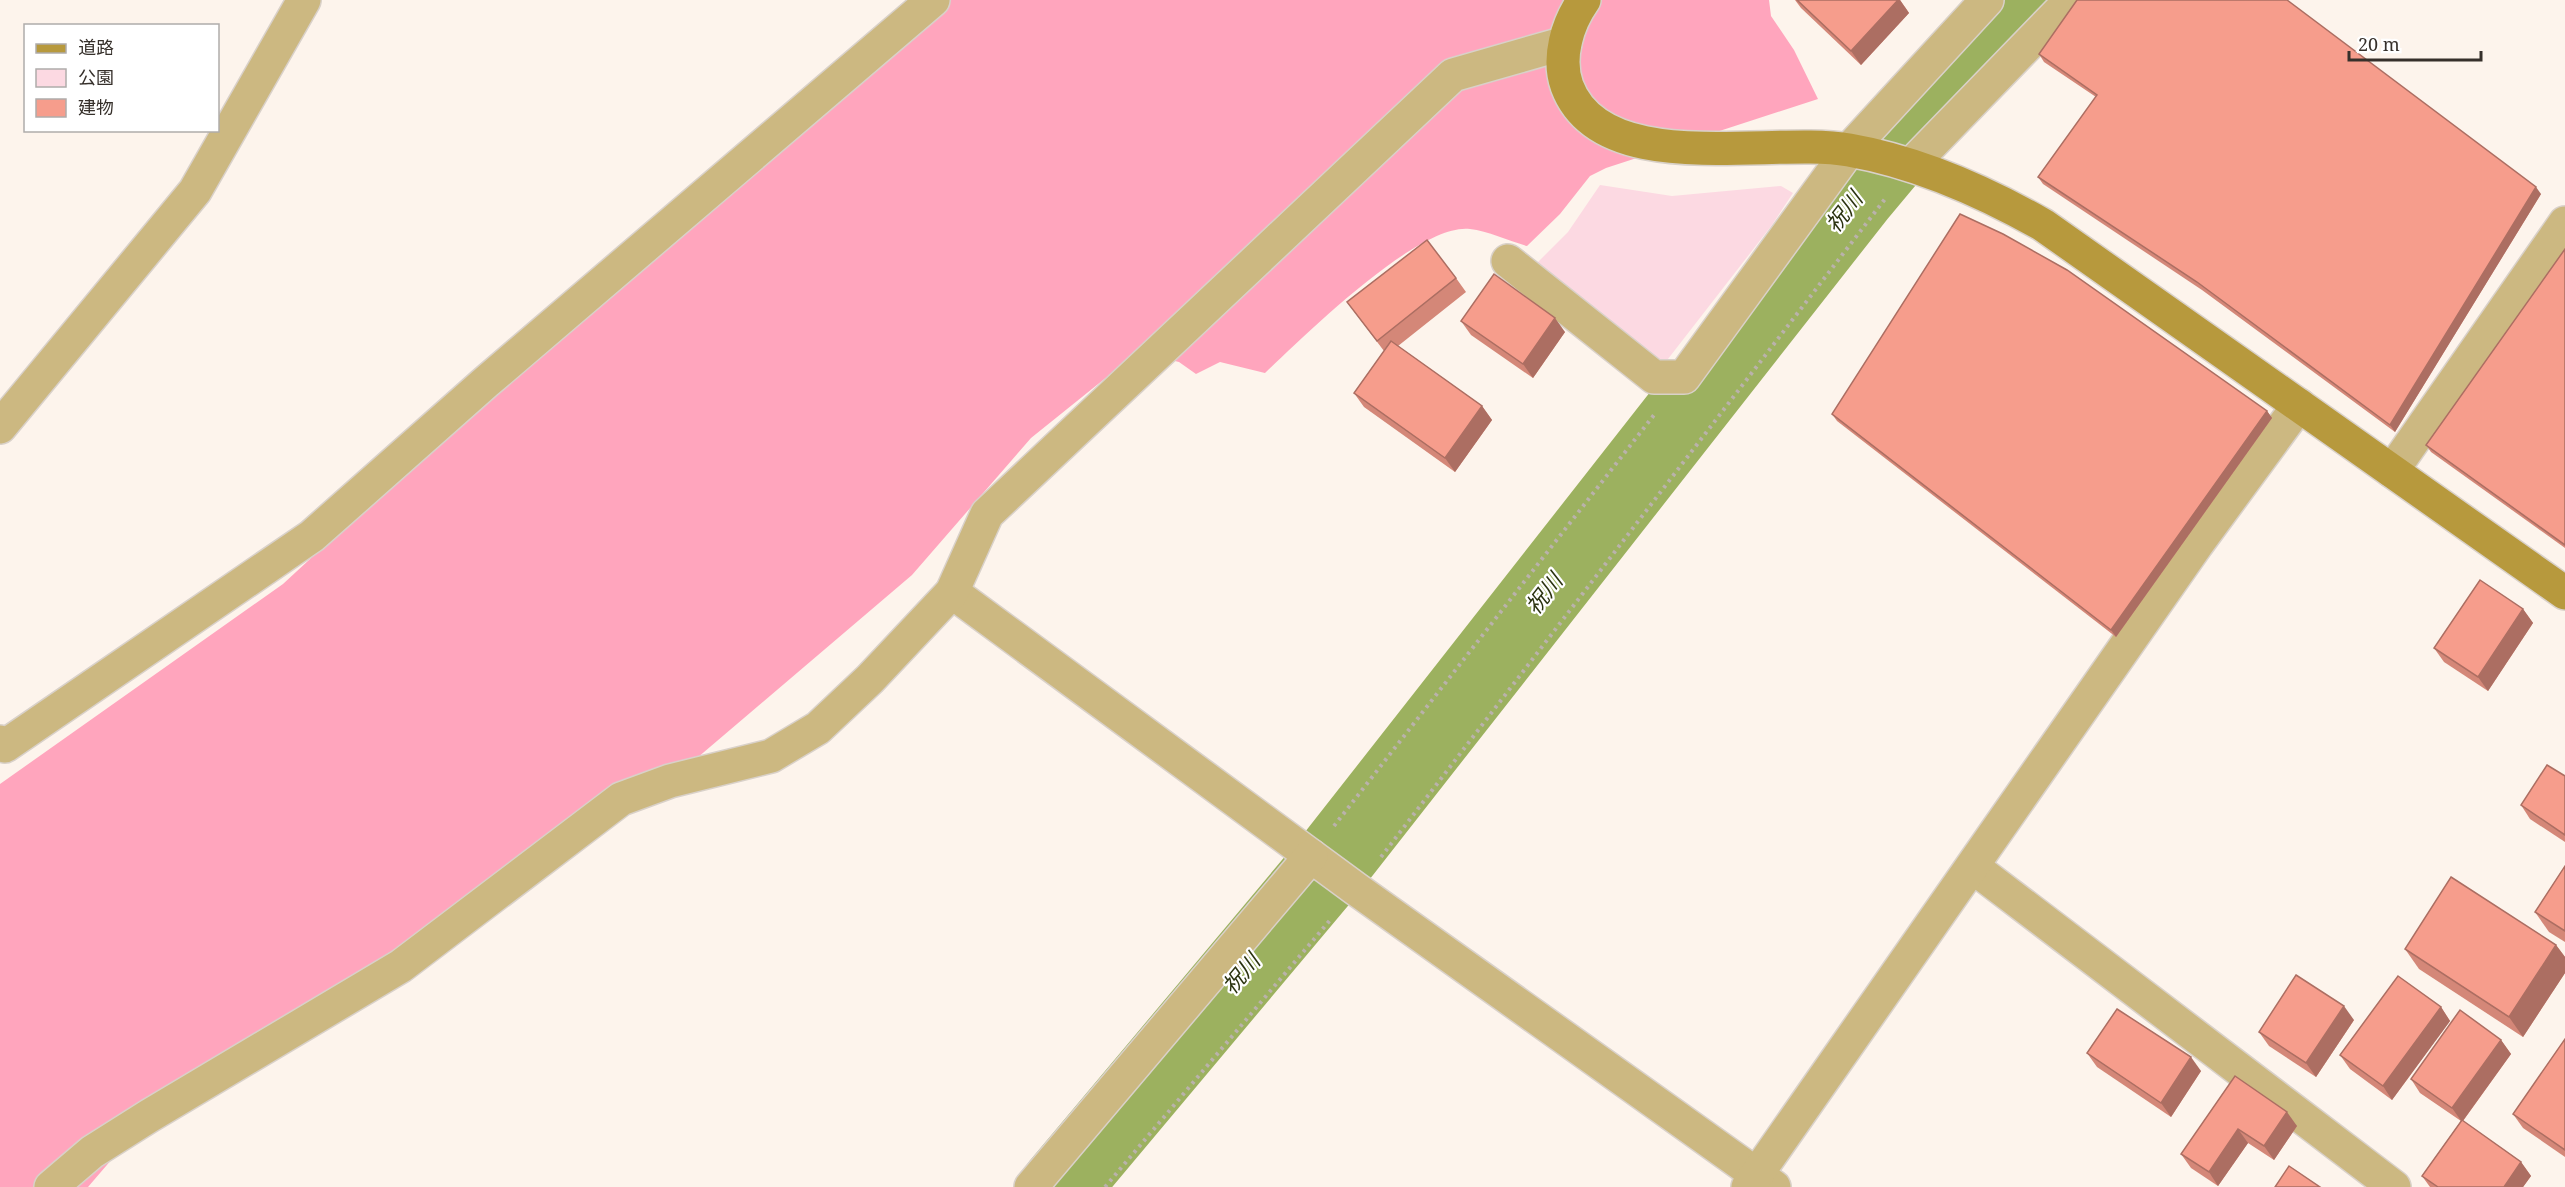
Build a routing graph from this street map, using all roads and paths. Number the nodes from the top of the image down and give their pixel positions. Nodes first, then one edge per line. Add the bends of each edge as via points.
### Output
1 (304, 0) edge
2 (933, 0) edge
3 (1584, 0) edge
4 (1987, 0) edge
5 (2071, 0) edge
6 (1565, 43) junction
7 (1883, 158) junction
8 (2565, 223) edge
9 (1508, 261) dead end
10 (1684, 377) junction
11 (2299, 405) junction
12 (0, 427) edge
13 (2392, 471) junction
14 (952, 592) junction
15 (2565, 593) edge
16 (2, 746) edge
17 (1312, 857) junction
18 (1973, 867) junction
19 (1355, 888) junction
20 (1760, 1183) edge
21 (51, 1187) edge
22 (1031, 1187) edge
23 (1105, 1187) edge
24 (2394, 1187) edge

1 - 12 street via 195,191
2 - 16 street via 312,536
3 - 6 street
4 - 7 street
5 - 7 street
6 - 7 street via 1564,76 1577,104 1603,126 1636,142 1691,148 1814,146
6 - 14 street via 1453,75 987,514
7 - 10 street
7 - 11 street via 2003,202 2043,225
7 - 19 path
8 - 13 street
9 - 10 street via 1654,377
10 - 17 path
11 - 13 street
11 - 18 street via 2197,544
13 - 15 street
14 - 17 street
14 - 21 street via 818,728 771,756 670,781 621,799 401,966 92,1152
17 - 19 street
17 - 22 street
18 - 20 street
18 - 24 street
19 - 20 street
19 - 23 path

